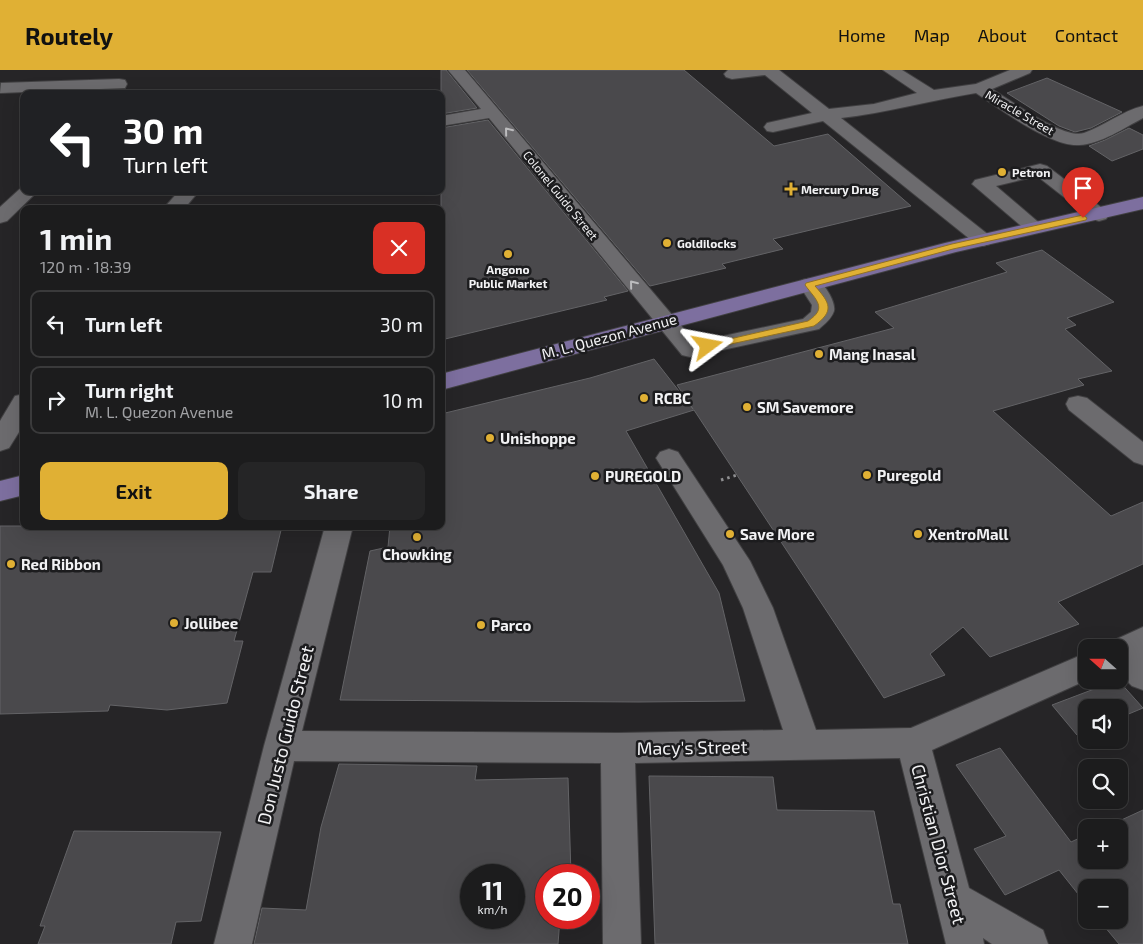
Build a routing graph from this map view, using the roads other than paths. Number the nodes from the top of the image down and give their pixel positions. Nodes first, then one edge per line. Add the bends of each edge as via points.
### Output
1 (456, 70) edge
2 (768, 70) edge
3 (892, 70) edge
4 (1024, 70) edge
5 (732, 74) dead end
6 (119, 82) edge
7 (0, 88) edge
8 (979, 88) junction
9 (931, 96) junction
10 (1143, 111) edge
11 (493, 112) junction
12 (827, 115) junction
13 (445, 120) edge
14 (773, 127) dead end
15 (25, 195) edge
16 (186, 195) edge
17 (1143, 203) edge
18 (177, 205) edge
19 (1099, 215) junction
20 (0, 217) edge
21 (1034, 228) junction
22 (983, 240) junction
23 (810, 285) junction
24 (664, 322) junction
25 (445, 381) edge
26 (1078, 404) dead end
27 (20, 409) edge
28 (0, 442) edge
29 (1143, 456) edge
30 (669, 458) dead end
31 (20, 486) edge
32 (0, 491) edge
33 (338, 530) edge
34 (1143, 640) edge
35 (1128, 648) edge
36 (1128, 661) edge
37 (1078, 670) edge
38 (1143, 676) edge
39 (913, 743) junction
40 (281, 746) junction
41 (805, 746) junction
42 (618, 748) junction
43 (954, 900) junction
44 (233, 944) edge
45 (622, 944) edge
46 (965, 944) edge
47 (1030, 944) edge

1 - 11 street, Colonel Guido Street
2 - 5 street
2 - 12 street
3 - 9 street
4 - 8 street
6 - 7 street
8 - 9 street
8 - 10 street, Miracle Street via 1053,133 1077,140 1122,123
9 - 12 street via 874,109
11 - 13 street
24 -> 11 street, Colonel Guido Street
12 - 14 street
12 - 22 street
15 - 20 street
16 - 18 street
17 - 19 main road, M. L. Quezon Avenue
19 - 21 main road, M. L. Quezon Avenue
19 - 21 street via 1040,170 982,184
21 - 22 main road, M. L. Quezon Avenue
22 - 23 main road, M. L. Quezon Avenue
23 - 24 main road, M. L. Quezon Avenue
23 - 24 street, Colonel Guido Street via 822,300 824,310 821,317 811,324 690,350
24 - 25 main road, M. L. Quezon Avenue
26 - 29 street
27 - 28 street
30 - 41 street via 736,561 758,608
31 - 32 main road
33 - 40 street, Don Justo Guido Street
34 - 35 street
36 - 38 street
37 - 39 street, Macy's Street
39 - 41 street, Macy's Street
39 - 43 street, Christian Dior Street
40 - 42 street, Macy's Street
40 - 44 street, Don Justo Guido Street
41 - 42 street, Macy's Street
42 - 45 street
43 - 46 street, Christian Dior Street
43 - 47 street

